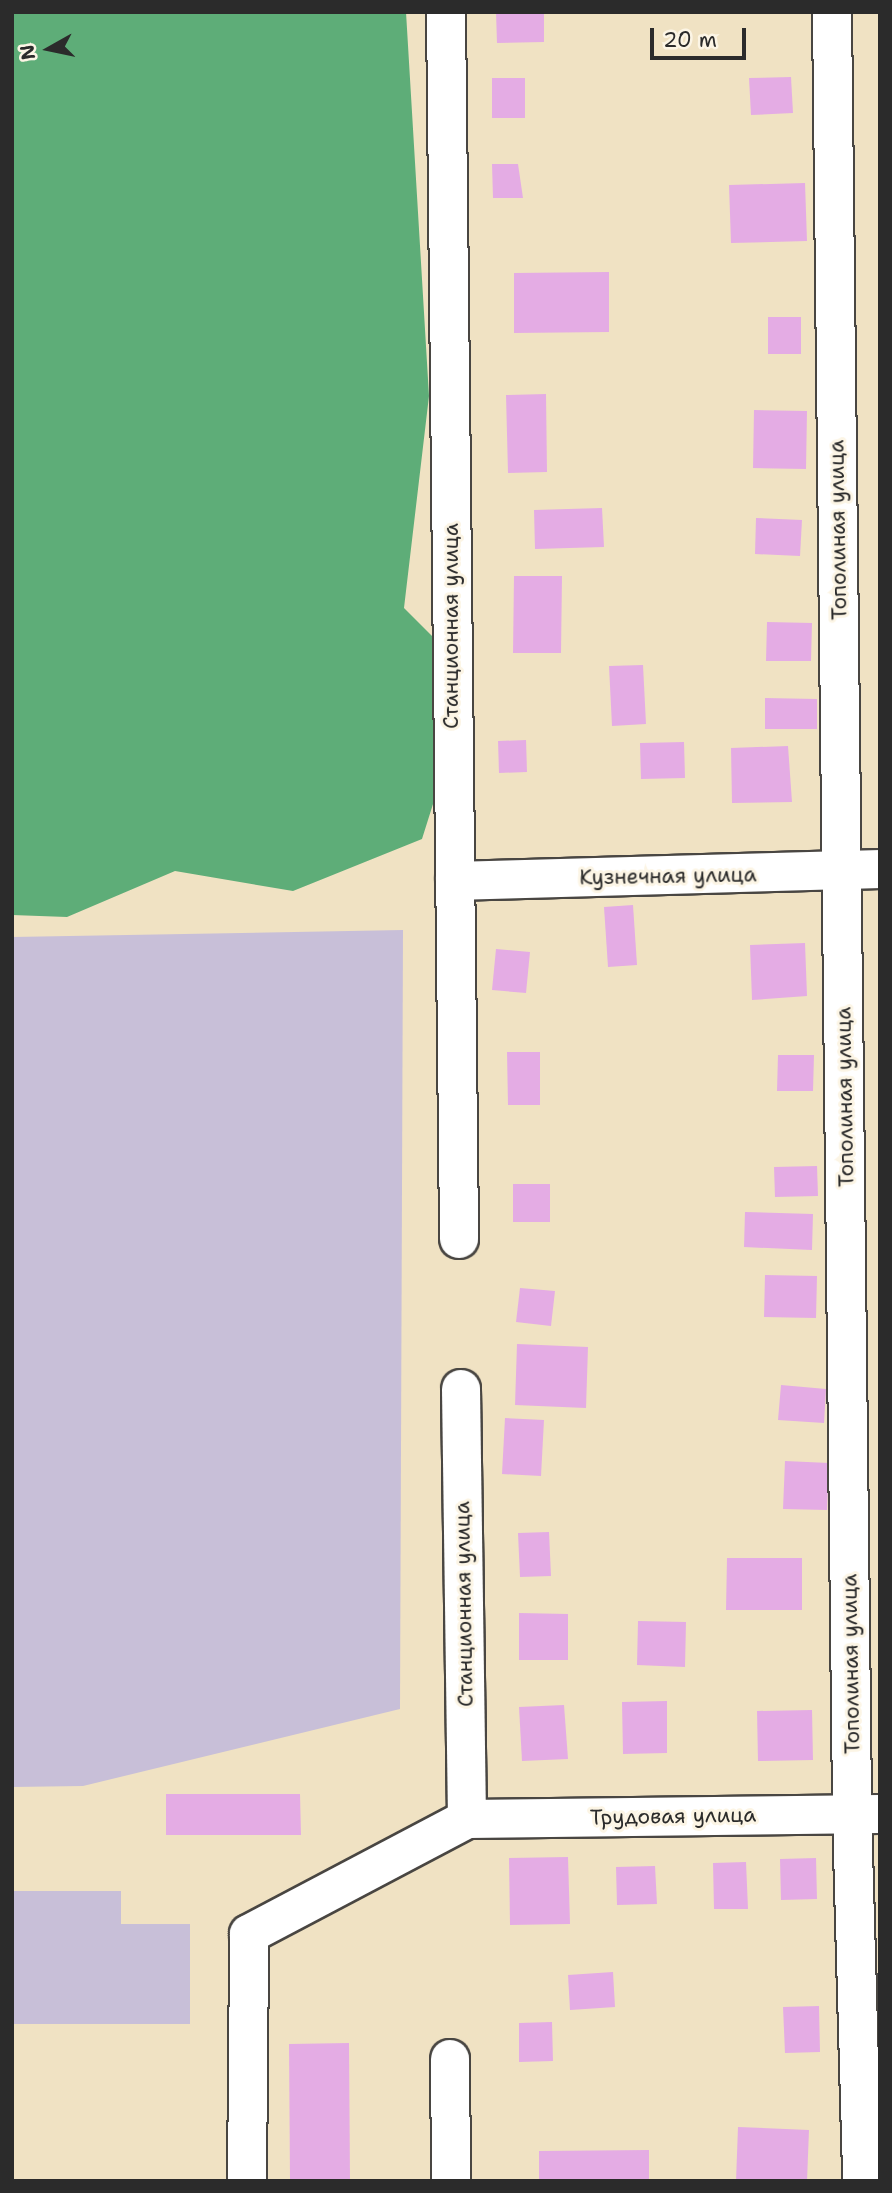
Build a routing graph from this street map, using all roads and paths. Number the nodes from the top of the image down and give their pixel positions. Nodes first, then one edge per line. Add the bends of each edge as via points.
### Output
1 (446, 12) edge
2 (832, 12) edge
3 (880, 869) edge
4 (842, 872) junction
5 (455, 881) junction
6 (459, 1239) dead end
7 (461, 1389) dead end
8 (866, 1814) edge
9 (467, 1819) junction
10 (450, 2059) dead end
11 (247, 2181) edge
12 (451, 2181) edge
13 (862, 2181) edge

1 - 5 street, Станционная улица
2 - 4 street, Тополиная улица
3 - 4 street, Кузнечная улица
4 - 5 street, Кузнечная улица
4 - 8 street, Тополиная улица
5 - 6 street, Станционная улица
7 - 9 street, Станционная улица
8 - 9 street, Трудовая улица
8 - 13 street, Тополиная улица
9 - 11 street via 249,1934
10 - 12 street

